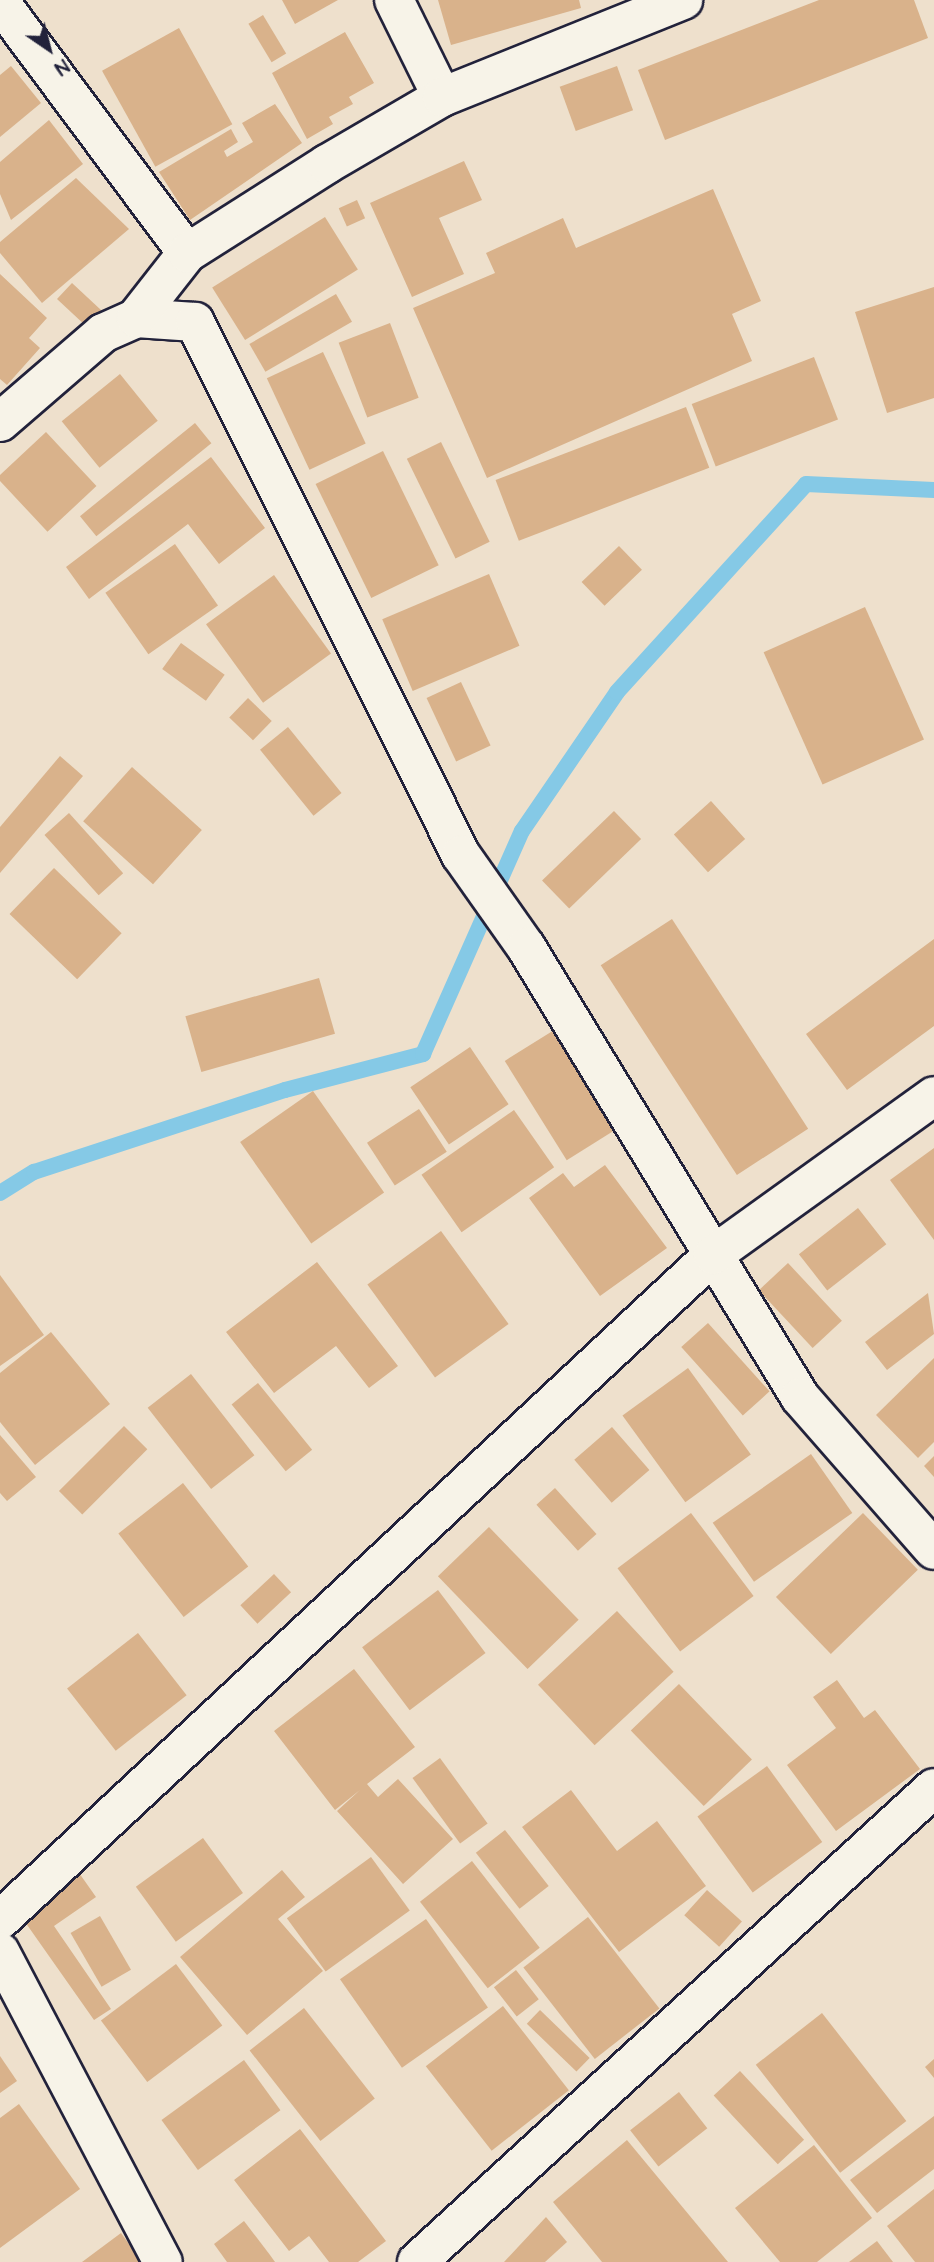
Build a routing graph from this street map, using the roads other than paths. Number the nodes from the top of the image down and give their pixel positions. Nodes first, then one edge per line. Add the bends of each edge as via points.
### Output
1 (394, 0) edge
2 (683, 0) edge
3 (0, 2) edge
4 (442, 97) junction
5 (187, 253) junction
6 (136, 318) junction
7 (0, 422) edge
8 (934, 1096) edge
9 (713, 1255) junction
10 (934, 1550) edge
11 (934, 1788) edge
12 (0, 1920) edge
13 (0, 1952) edge
14 (163, 2262) edge
15 (417, 2262) edge

1 - 4 street
2 - 4 street
3 - 5 street
4 - 5 street
5 - 6 street
6 - 7 street via 103,333
6 - 9 street via 195,322 461,856 526,947
8 - 9 street
9 - 10 street via 800,1397
9 - 12 street
11 - 15 street
13 - 14 street

